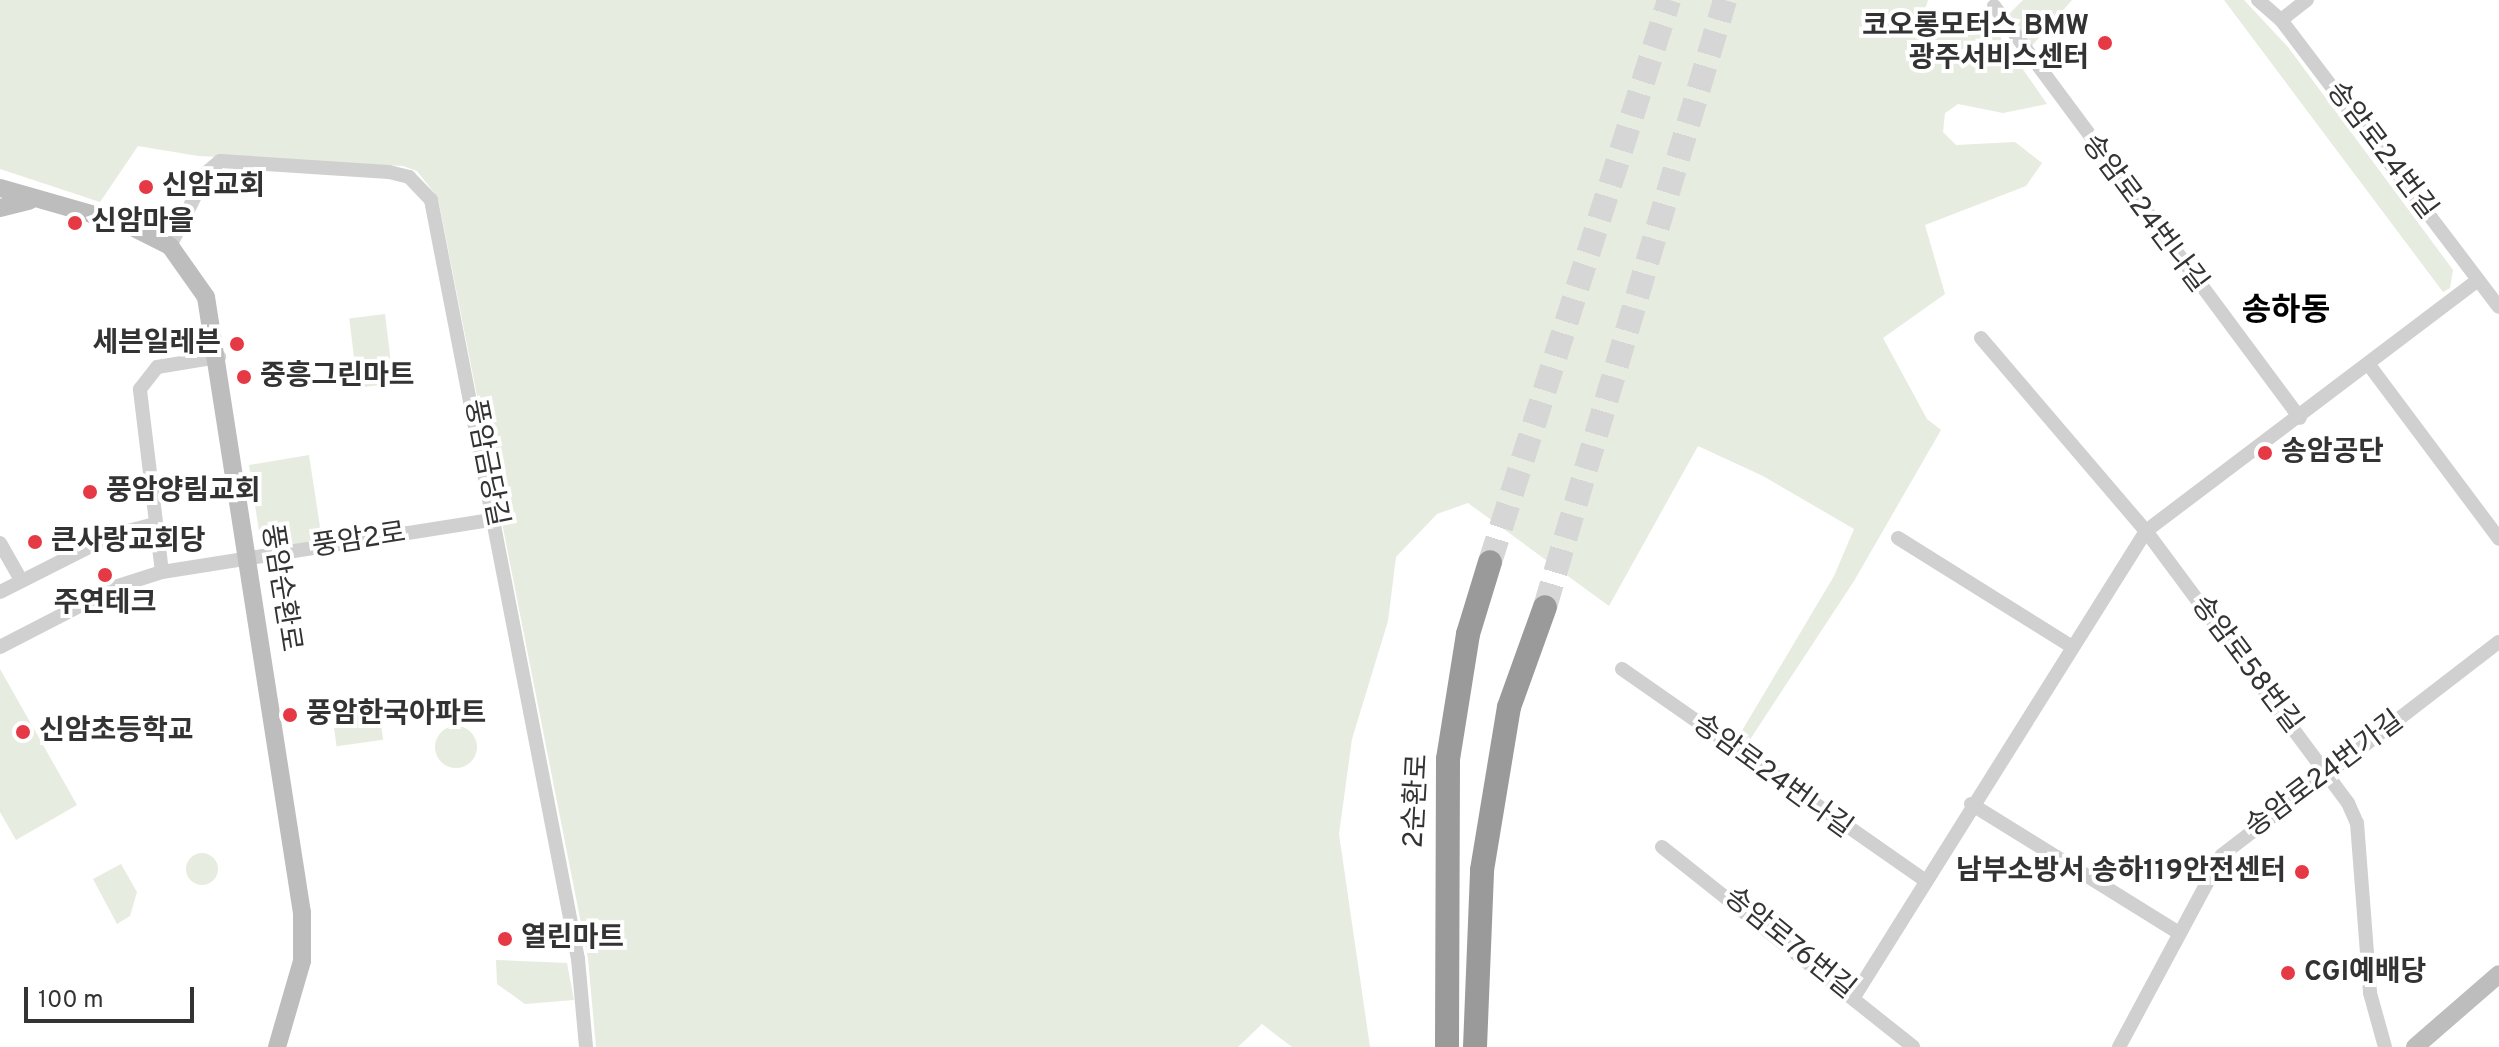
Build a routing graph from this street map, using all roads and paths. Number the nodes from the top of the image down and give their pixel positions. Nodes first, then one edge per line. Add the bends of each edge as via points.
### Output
1 (2258, 0) edge
2 (2307, 0) edge
3 (1994, 6) dead end
4 (2281, 20) junction
5 (0, 189) edge
6 (29, 201) junction
7 (0, 205) edge
8 (170, 246) junction
9 (2478, 280) junction
10 (2499, 307) edge
11 (1981, 338) dead end
12 (219, 357) junction
13 (2369, 365) junction
14 (2300, 418) junction
15 (496, 519) junction
16 (155, 524) junction
17 (2146, 531) junction
18 (1898, 538) dead end
19 (2499, 539) edge
20 (0, 543) edge
21 (248, 559) junction
22 (1490, 562) tunnel mouth
23 (162, 572) junction
24 (21, 580) junction
25 (0, 592) edge
26 (1545, 607) tunnel mouth
27 (2499, 642) edge
28 (2071, 646) junction
29 (0, 647) edge
30 (1622, 669) dead end
31 (2328, 775) junction
32 (1971, 804) junction
33 (1662, 847) dead end
34 (1925, 880) junction
35 (2176, 931) junction
36 (2499, 974) edge
37 (1854, 997) junction
38 (277, 1047) edge
39 (586, 1047) edge
40 (1447, 1047) edge
41 (1475, 1047) edge
42 (1913, 1047) edge
43 (2119, 1047) edge
44 (2385, 1047) edge
45 (2415, 1047) edge

1 - 4 street, 송암로24번길
2 - 4 street
3 - 14 street, 송암로24번나길
4 - 9 street, 송암로24번길
5 - 6 street, 풍암순환로
5 - 7 street, 풍암순환로
6 - 7 street, 풍암순환로
6 - 8 street, 풍암순환로 via 126,224
8 - 12 street, 풍암순환로 via 206,297
8 - 15 street, 풍암금당길 via 207,172 220,161 389,172 423,187 441,230
9 - 10 street, 송암로24번길
9 - 13 street
11 - 17 street, 송암로58번길
12 - 16 street via 157,367 140,389
12 - 21 street, 풍암순환로
13 - 14 street
13 - 19 street
14 - 17 street
15 - 21 street, 풍암2로
15 - 39 street, 풍암금당길 via 578,959
16 - 23 street
16 - 24 street via 113,535
17 - 28 street
17 - 31 street, 송암로58번길
18 - 28 street
20 - 24 street
21 - 23 street, 풍암2로
21 - 38 street, 풍암순환로 via 302,913 302,961
22 - 40 highway, 2순환로 via 1468,634 1448,759
23 - 29 street, 풍암2로 via 118,586
24 - 25 street
26 - 41 highway via 1509,707 1482,870
27 - 31 street, 송암로24번가길
28 - 32 street
30 - 34 street, 송암로24번나길
31 - 35 street, 송암로24번가길 via 2222,855
31 - 44 street, 송암로58번길 via 2357,823 2370,993
32 - 34 street
32 - 35 street
33 - 37 street, 송암로76번길
34 - 37 street
35 - 43 street, 송암로24번가길
36 - 45 street
37 - 42 street, 송암로76번길

